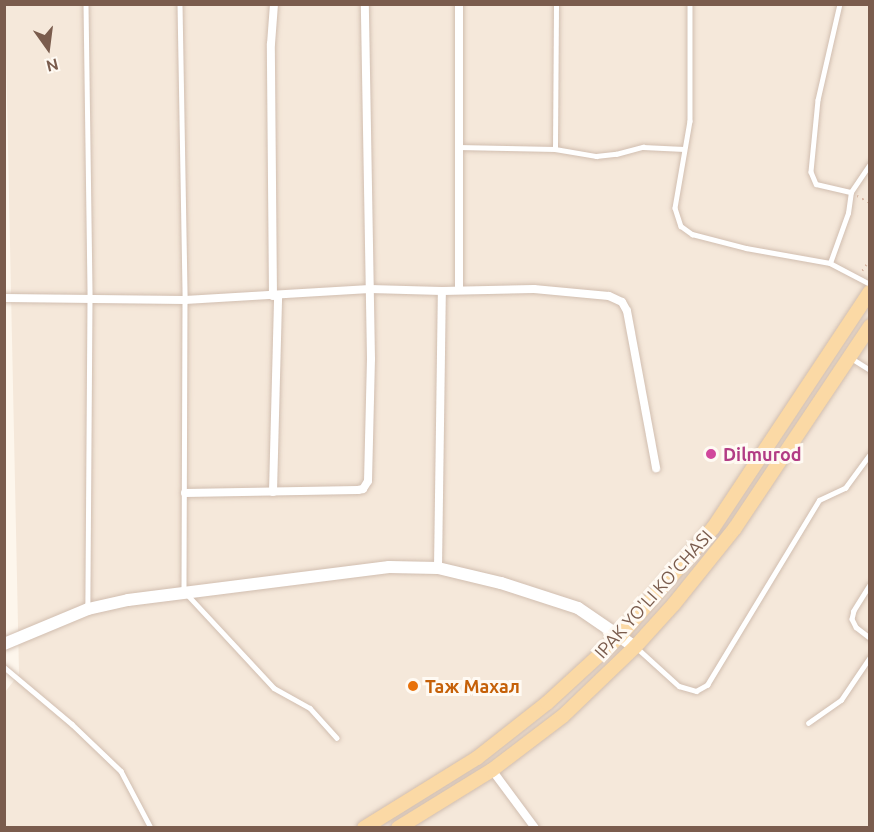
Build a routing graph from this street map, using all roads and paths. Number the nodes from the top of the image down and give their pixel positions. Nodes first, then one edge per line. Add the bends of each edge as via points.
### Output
1 (86, 4) edge
2 (180, 4) edge
3 (274, 4) edge
4 (365, 4) edge
5 (459, 4) edge
6 (556, 4) edge
7 (690, 4) edge
8 (840, 4) edge
9 (458, 147) junction
10 (555, 149) junction
11 (684, 149) junction
12 (870, 164) edge
13 (851, 192) junction
14 (870, 203) edge
15 (870, 259) edge
16 (830, 263) junction
17 (858, 276) junction
18 (870, 284) edge
19 (370, 288) junction
20 (459, 290) junction
21 (442, 291) junction
22 (870, 292) edge
23 (275, 296) junction
24 (4, 298) edge
25 (90, 299) junction
26 (185, 300) junction
27 (870, 326) edge
28 (849, 357) junction
29 (870, 370) edge
30 (870, 454) edge
31 (656, 468) dead end
32 (273, 492) junction
33 (185, 493) junction
34 (438, 568) junction
35 (870, 585) edge
36 (184, 591) junction
37 (88, 609) junction
38 (620, 636) junction
39 (870, 638) edge
40 (4, 644) edge
41 (634, 647) junction
42 (870, 657) edge
43 (4, 666) edge
44 (808, 723) dead end
45 (337, 738) dead end
46 (492, 770) junction
47 (151, 828) edge
48 (364, 828) edge
49 (398, 828) edge
50 (535, 828) edge

1 - 25 lane
2 - 26 lane
3 - 23 street via 271,44
4 - 19 street
5 - 9 street
6 - 10 lane
7 - 11 lane via 690,121
8 - 13 lane via 818,99 811,172 816,184
9 - 10 lane
9 - 20 street
10 - 11 lane via 596,156 643,147
11 - 16 lane via 675,208 686,230 746,248
12 - 13 lane
13 - 14 path
13 - 16 lane via 848,213
15 - 17 path
16 - 17 lane
17 - 18 lane
19 - 21 street
19 - 23 street
19 - 32 street via 371,424 366,486 358,490
20 - 21 street
20 - 31 street via 570,291 609,296 622,302 629,320
21 - 34 street
22 - 38 main road, IPAK YO'LI KO'CHASI via 713,528
23 - 26 street
23 - 32 street
24 - 25 street
25 - 26 street
25 - 37 lane
26 - 33 lane
27 - 28 main road, IPAK YO'LI KO'CHASI
28 - 29 lane
28 - 41 main road, IPAK YO'LI KO'CHASI via 735,528
30 - 41 lane via 845,488 819,500 707,685 696,691 679,686
32 - 33 street
33 - 36 lane
34 - 36 main road via 389,567
34 - 38 main road via 578,608
35 - 39 lane via 852,619
36 - 37 main road
36 - 45 lane via 274,688 310,708
37 - 40 main road
38 - 41 main road
38 - 48 main road, IPAK YO'LI KO'CHASI via 547,703 477,758
41 - 46 main road, IPAK YO'LI KO'CHASI via 563,716
42 - 44 lane via 841,700
43 - 47 lane via 121,771
46 - 49 main road, IPAK YO'LI KO'CHASI
46 - 50 street

